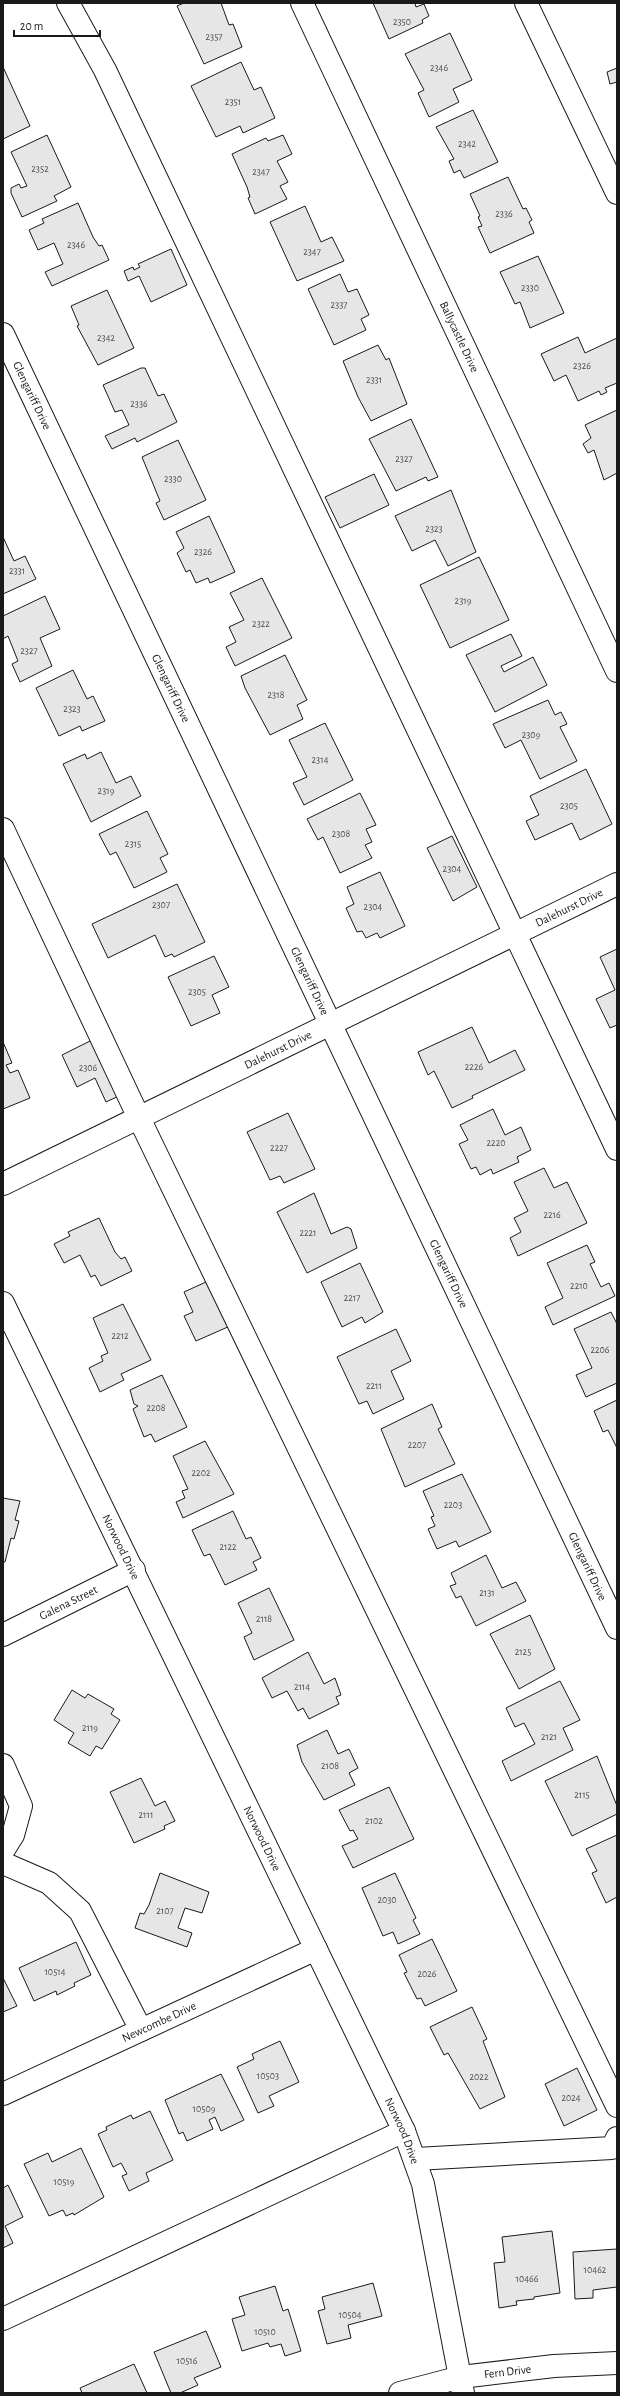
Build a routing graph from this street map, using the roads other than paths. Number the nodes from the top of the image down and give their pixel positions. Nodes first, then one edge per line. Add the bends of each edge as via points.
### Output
1 (68, 3) edge
2 (302, 3) edge
3 (526, 3) edge
4 (617, 193) edge
5 (3, 334) edge
6 (617, 671) edge
7 (3, 829) edge
8 (617, 884) edge
9 (514, 934) junction
10 (330, 1025) junction
11 (139, 1118) junction
12 (617, 1149) edge
13 (3, 1184) edge
14 (3, 1303) edge
15 (134, 1570) junction
16 (617, 1628) edge
17 (3, 1635) edge
18 (3, 1765) edge
19 (3, 1851) edge
20 (3, 1863) edge
21 (316, 1949) junction
22 (141, 2030) junction
23 (3, 2094) edge
24 (617, 2106) edge
25 (404, 2131) junction
26 (617, 2138) edge
27 (416, 2159) junction
28 (3, 2319) edge
29 (617, 2363) edge
30 (462, 2385) edge
31 (400, 2393) edge

1 - 9 street via 105,70
2 - 6 street, Ballycastle Drive
3 - 4 street
5 - 10 street, Glengariff Drive
7 - 11 street
8 - 9 street, Dalehurst Drive
9 - 10 street, Dalehurst Drive
9 - 12 street
10 - 11 street, Dalehurst Drive
10 - 16 street, Glengariff Drive
11 - 13 street, Dalehurst Drive
11 - 24 street
14 - 15 street, Norwood Drive
15 - 17 street, Galena Street
15 - 21 street, Norwood Drive
18 - 19 street via 21,1806 13,1835
20 - 22 street via 49,1883 80,1911
21 - 22 street, Newcombe Drive
21 - 25 street, Norwood Drive
22 - 23 street, Newcombe Drive
25 - 27 street, Norwood Drive
25 - 28 street
26 - 27 street via 612,2148
27 - 30 street, Norwood Drive
29 - 30 street, Fern Drive via 554,2366
30 - 31 street, Fern Drive

